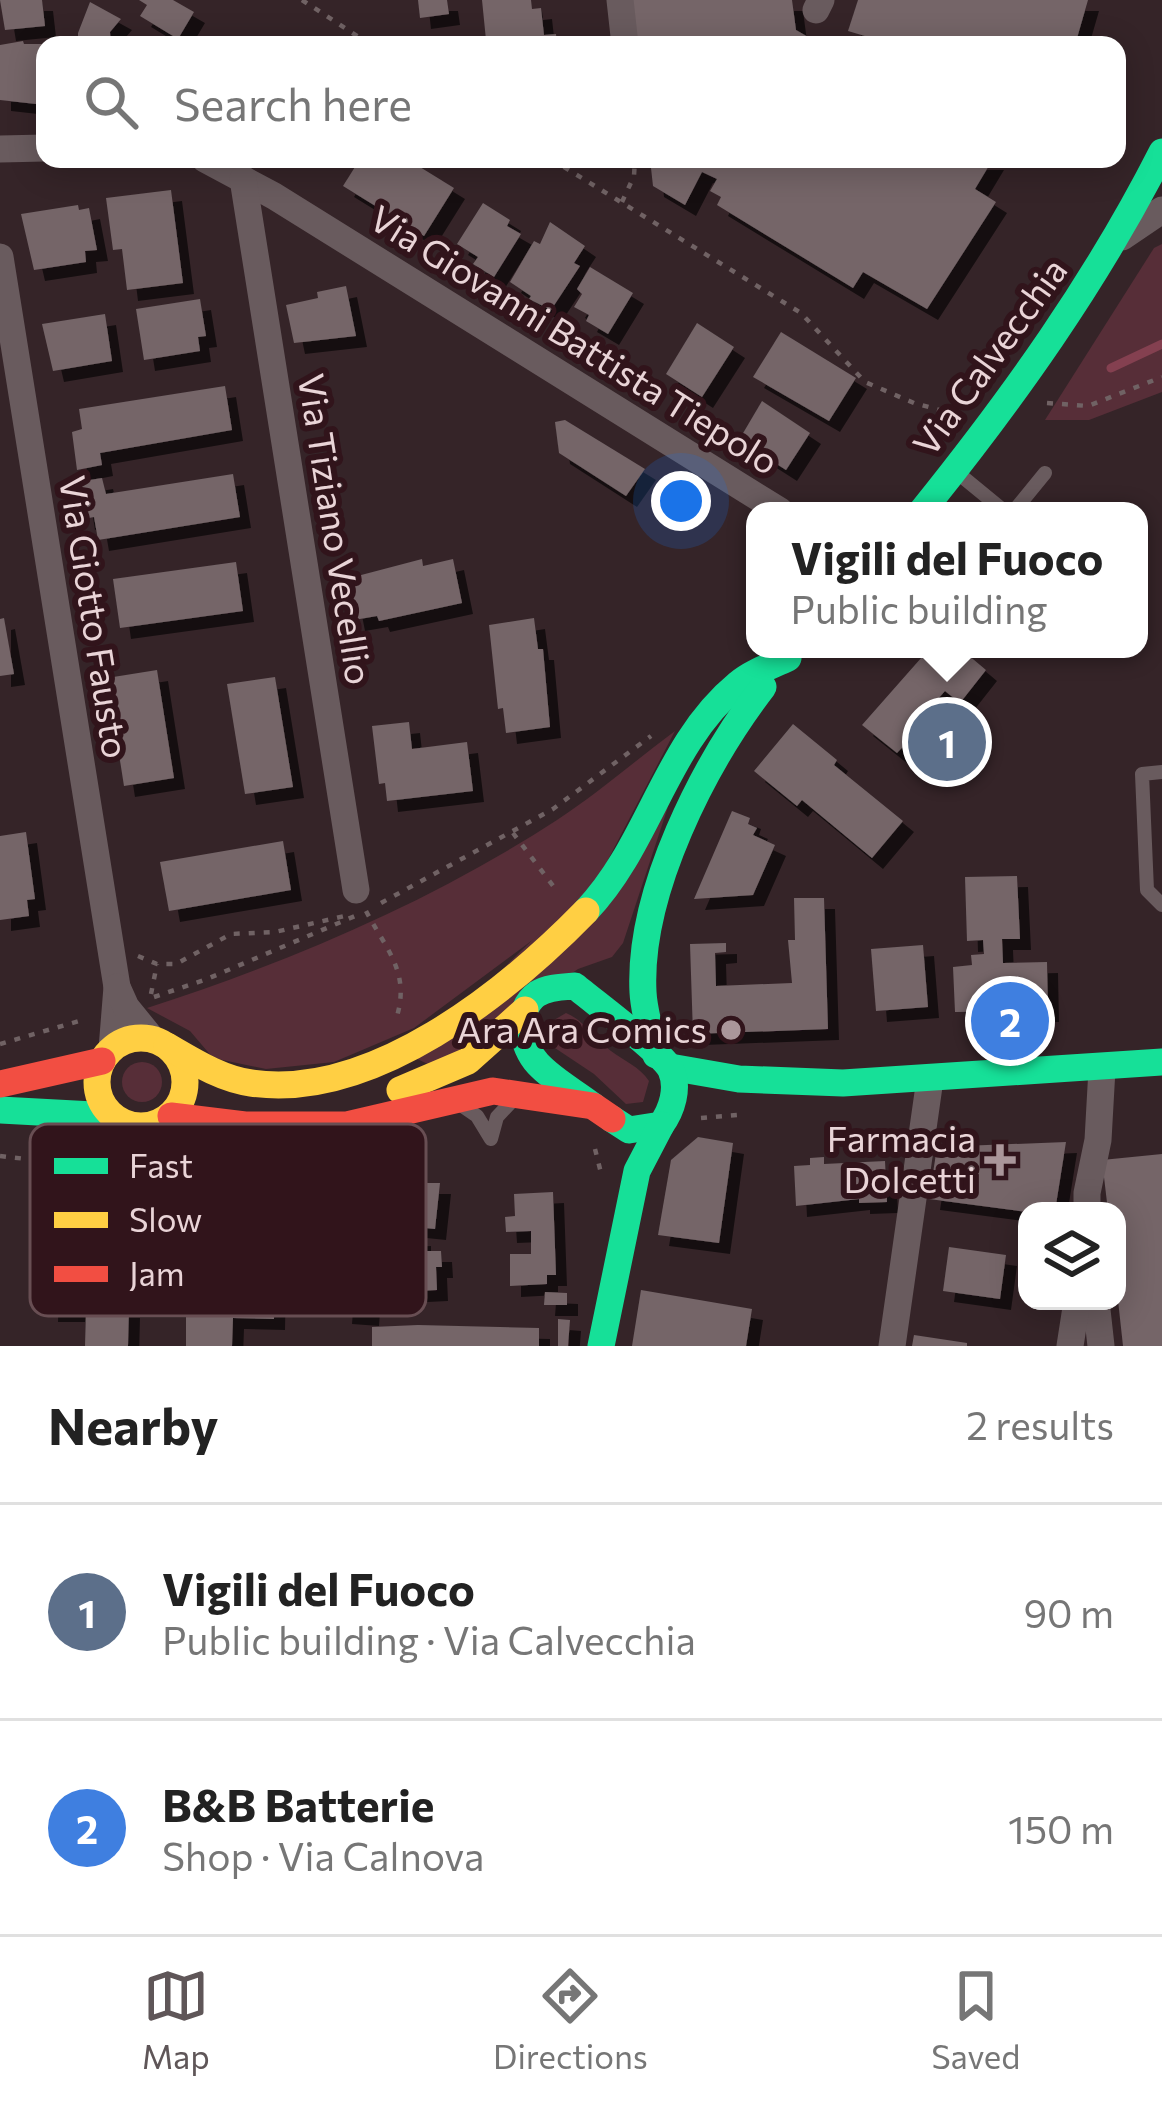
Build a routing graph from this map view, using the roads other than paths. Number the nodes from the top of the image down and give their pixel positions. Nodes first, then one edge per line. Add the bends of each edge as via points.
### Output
1 (620, 0) edge
2 (624, 36) edge
3 (36, 148) edge
4 (0, 149) edge
5 (1161, 157) edge
6 (223, 168) edge
7 (243, 178) junction
8 (1162, 210) edge
9 (1114, 243) junction
10 (0, 257) edge
11 (955, 471) junction
12 (1045, 473) dead end
13 (766, 502) edge
14 (929, 502) edge
15 (993, 502) edge
16 (1022, 502) edge
17 (783, 658) edge
18 (788, 658) edge
19 (1162, 772) edge
20 (361, 901) road end
21 (1162, 905) edge
22 (654, 916) junction
23 (598, 976) junction
24 (127, 1001) junction
25 (525, 1010) junction
26 (160, 1043) junction
27 (107, 1055) junction
28 (663, 1060) junction
29 (1162, 1062) edge
30 (1102, 1069) junction
31 (184, 1070) junction
32 (930, 1079) junction
33 (0, 1084) edge
34 (800, 1085) junction
35 (524, 1094) junction
36 (452, 1100) junction
37 (0, 1110) edge
38 (599, 1111) junction
39 (685, 1111) junction
40 (166, 1119) junction
41 (120, 1120) junction
42 (121, 1124) edge
43 (134, 1124) edge
44 (153, 1124) edge
45 (164, 1124) edge
46 (232, 1124) edge
47 (351, 1124) edge
48 (1087, 1202) edge
49 (619, 1246) junction
50 (1076, 1310) edge
51 (1097, 1310) edge
52 (601, 1346) edge
53 (892, 1346) edge
54 (1070, 1346) edge
55 (1101, 1346) edge

1 - 2 street
3 - 4 street
5 - 9 main road, Via Calvecchia
6 - 7 street, Via Giovanni Battista Tiepolo
7 - 13 street, Via Giovanni Battista Tiepolo
7 - 20 street, Via Tiziano Vecellio
8 - 9 street, Via Calvecchia
9 - 11 main road, Via Calvecchia
10 - 24 street, Via Giotto Fausto via 111,953
11 - 14 main road, Via Calvecchia
11 - 15 lane
12 - 16 lane
17 - 26 main road via 742,681 697,723 616,874 549,949 402,1050 350,1074 254,1083
18 - 22 main road via 706,769
19 - 21 lane via 1142,774 1147,890
22 - 23 main road
22 - 28 main road via 643,981
23 - 25 main road via 536,995
23 - 28 main road
24 - 26 street
24 - 27 street, Via Giotto Fausto
25 - 31 main road via 444,1074 352,1100 248,1100
25 - 38 main road via 529,1053
26 - 27 main road via 131,1039
26 - 31 main road
27 - 33 main road
27 - 41 main road via 98,1095
28 - 34 main road via 729,1080
28 - 39 main road
29 - 30 main road
30 - 32 main road
30 - 48 street
31 - 40 main road via 185,1090
32 - 34 main road
32 - 53 street
34 - 39 main road
35 - 36 main road
35 - 36 lane via 503,1108 491,1139 477,1116
35 - 38 main road
36 - 47 main road
37 - 41 main road
38 - 39 main road via 640,1132
38 - 49 main road via 619,1171
39 - 49 main road via 637,1171
40 - 44 main road
40 - 45 street
40 - 46 main road
41 - 42 street
41 - 43 main road
49 - 52 main road
50 - 54 street
51 - 55 street

